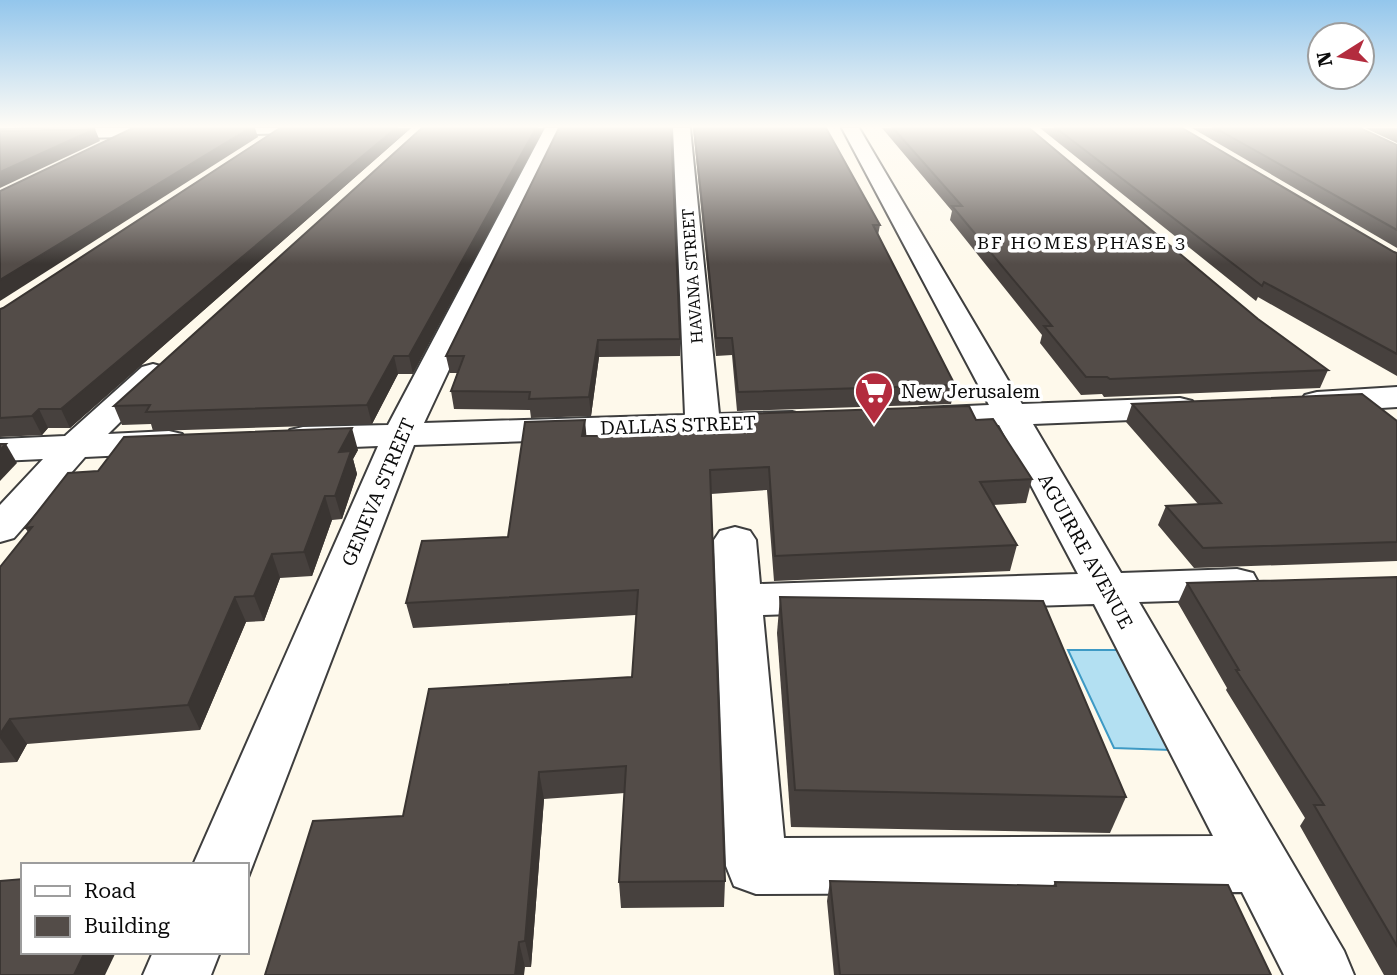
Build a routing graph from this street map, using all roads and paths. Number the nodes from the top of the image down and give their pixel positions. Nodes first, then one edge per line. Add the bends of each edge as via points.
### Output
1 (530, 174) edge
2 (684, 174) edge
3 (875, 174) edge
4 (178, 352) edge
5 (1332, 379) dead end
6 (1397, 397) edge
7 (1363, 400) junction
8 (1280, 404) edge
9 (1210, 406) edge
10 (1010, 414) junction
11 (1397, 418) edge
12 (891, 419) edge
13 (824, 421) edge
14 (703, 425) junction
15 (401, 434) junction
16 (277, 439) edge
17 (196, 442) edge
18 (75, 446) junction
19 (0, 450) edge
20 (0, 529) edge
21 (735, 540) dead end
22 (1274, 583) edge
23 (1108, 588) junction
24 (739, 600) junction
25 (224, 863) edge
26 (1258, 864) junction
27 (186, 954) edge
28 (177, 975) edge
29 (1320, 975) edge

1 - 15 street, GENEVA STREET
2 - 14 street, HAVANA STREET
3 - 10 street, AGUIRRE AVENUE
4 - 18 street
5 - 7 street
6 - 7 street
7 - 8 street
7 - 11 street
9 - 10 street
10 - 12 street
10 - 23 street, AGUIRRE AVENUE
13 - 14 street, DALLAS STREET
14 - 15 street, DALLAS STREET
15 - 16 street, DALLAS STREET
15 - 25 street, GENEVA STREET
17 - 18 street
18 - 19 street
18 - 20 street
21 - 24 street
22 - 23 street
23 - 24 street
23 - 26 street, AGUIRRE AVENUE
24 - 26 street via 757,866
26 - 29 street, AGUIRRE AVENUE
27 - 28 street

